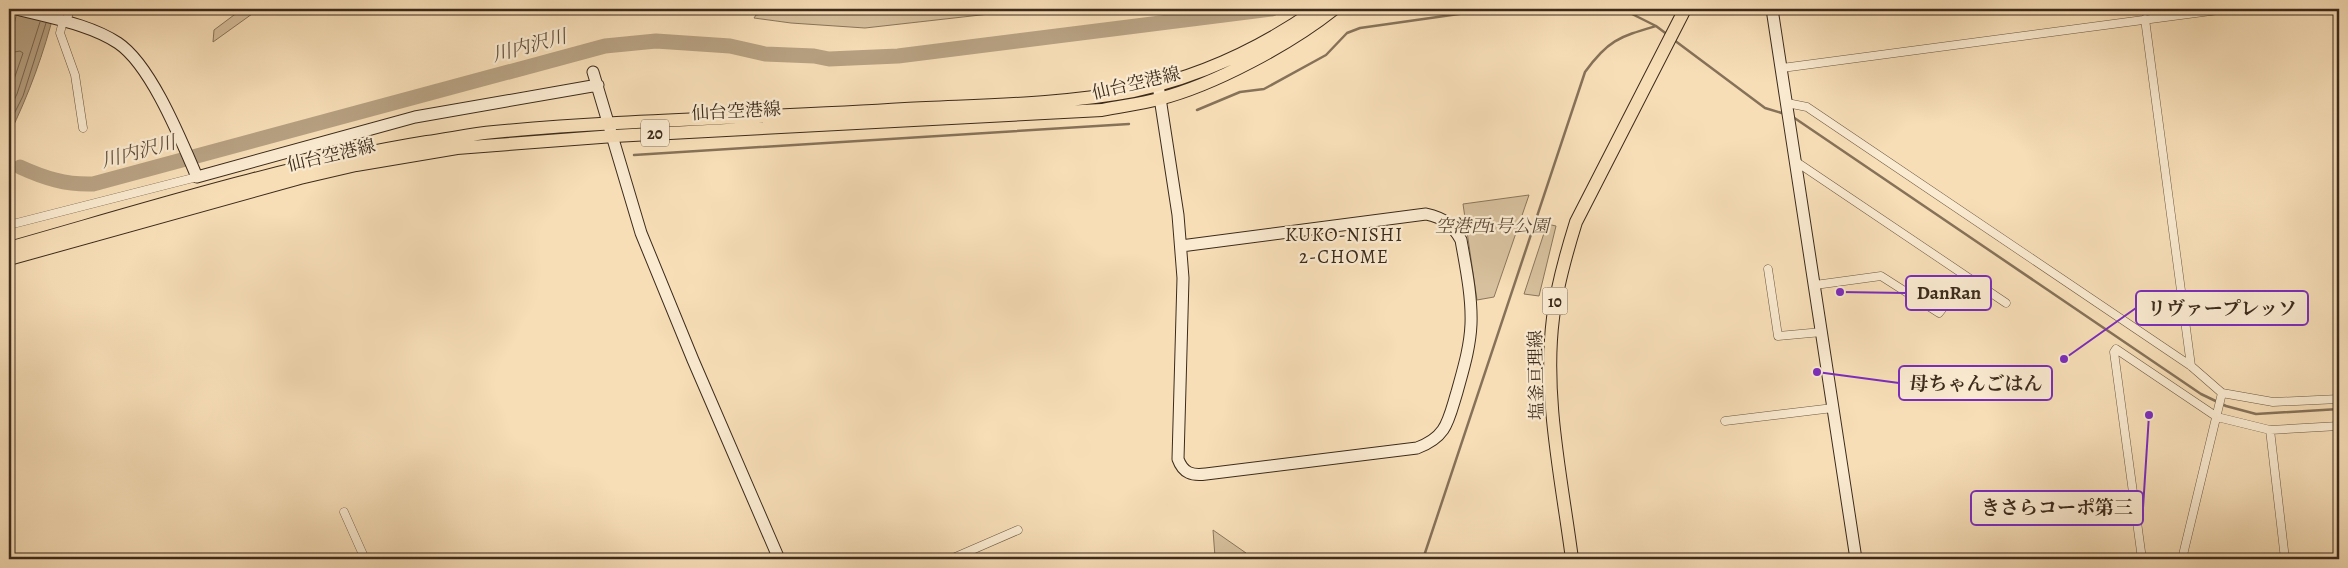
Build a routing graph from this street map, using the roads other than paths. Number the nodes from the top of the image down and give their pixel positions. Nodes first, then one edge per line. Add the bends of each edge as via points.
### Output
1 (17, 9) edge
2 (70, 9) edge
3 (1317, 9) edge
4 (1334, 9) edge
5 (1685, 9) edge
6 (1772, 9) edge
7 (2226, 9) edge
8 (2145, 19) junction
9 (63, 21) junction
10 (1782, 68) junction
11 (594, 72) dead end
12 (598, 85) junction
13 (1158, 85) junction
14 (1160, 99) junction
15 (1787, 104) junction
16 (83, 128) dead end
17 (612, 130) junction
18 (1795, 161) junction
19 (196, 174) junction
20 (9, 226) edge
21 (1180, 246) junction
22 (9, 248) edge
23 (9, 259) edge
24 (1768, 270) dead end
25 (1967, 276) junction
26 (1815, 285) junction
27 (2006, 303) dead end
28 (1822, 332) junction
29 (2191, 366) junction
30 (2222, 393) junction
31 (2339, 399) edge
32 (1833, 408) junction
33 (2218, 415) junction
34 (1725, 421) dead end
35 (2339, 428) edge
36 (2270, 430) junction
37 (344, 512) dead end
38 (1018, 530) dead end
39 (365, 559) edge
40 (778, 559) edge
41 (951, 559) edge
42 (1572, 559) edge
43 (1856, 559) edge
44 (2142, 559) edge
45 (2182, 559) edge
46 (2285, 559) edge

1 - 9 street
2 - 9 street
3 - 13 main road, 仙台空港線 / 20 via 1276,35 1204,70
4 - 14 main road, 仙台空港線 / 20 via 1262,55
5 - 42 main road, 塩釜亘理線 / 10 via 1576,222 1556,297 1551,348 1552,384
6 - 10 street
7 - 8 street
8 - 10 street
8 - 29 street
9 - 16 street via 60,33 75,75
9 - 19 street via 103,35 132,55 148,75
10 - 15 street
11 - 12 street
12 - 17 street
12 - 19 street via 415,117
13 - 14 street
13 - 17 main road, 仙台空港線 / 20 via 1060,100
14 - 17 main road, 仙台空港線 / 20 via 1102,110 1056,114
14 - 21 street
15 - 18 street
15 - 29 street via 1807,107
17 - 22 main road, 仙台空港線 / 20 via 491,132 368,152 257,179
17 - 23 main road, 仙台空港線 / 20 via 457,148 356,165
17 - 40 street via 641,233
18 - 25 street
18 - 26 street
19 - 20 street
21 - 21 street via 1178,459 1184,470 1192,475 1206,474 1417,448 1442,434 1465,365 1471,323 1461,240 1445,219 1426,214
24 - 28 street via 1778,336
25 - 26 street via 1939,313 1881,276
25 - 27 street
26 - 28 street
28 - 32 street
29 - 30 street
30 - 31 street via 2273,402
30 - 33 street
32 - 34 street
32 - 43 street
33 - 36 street
33 - 44 street via 2116,349 2114,352
33 - 45 street
35 - 36 street
36 - 46 street
37 - 39 street
38 - 41 street

